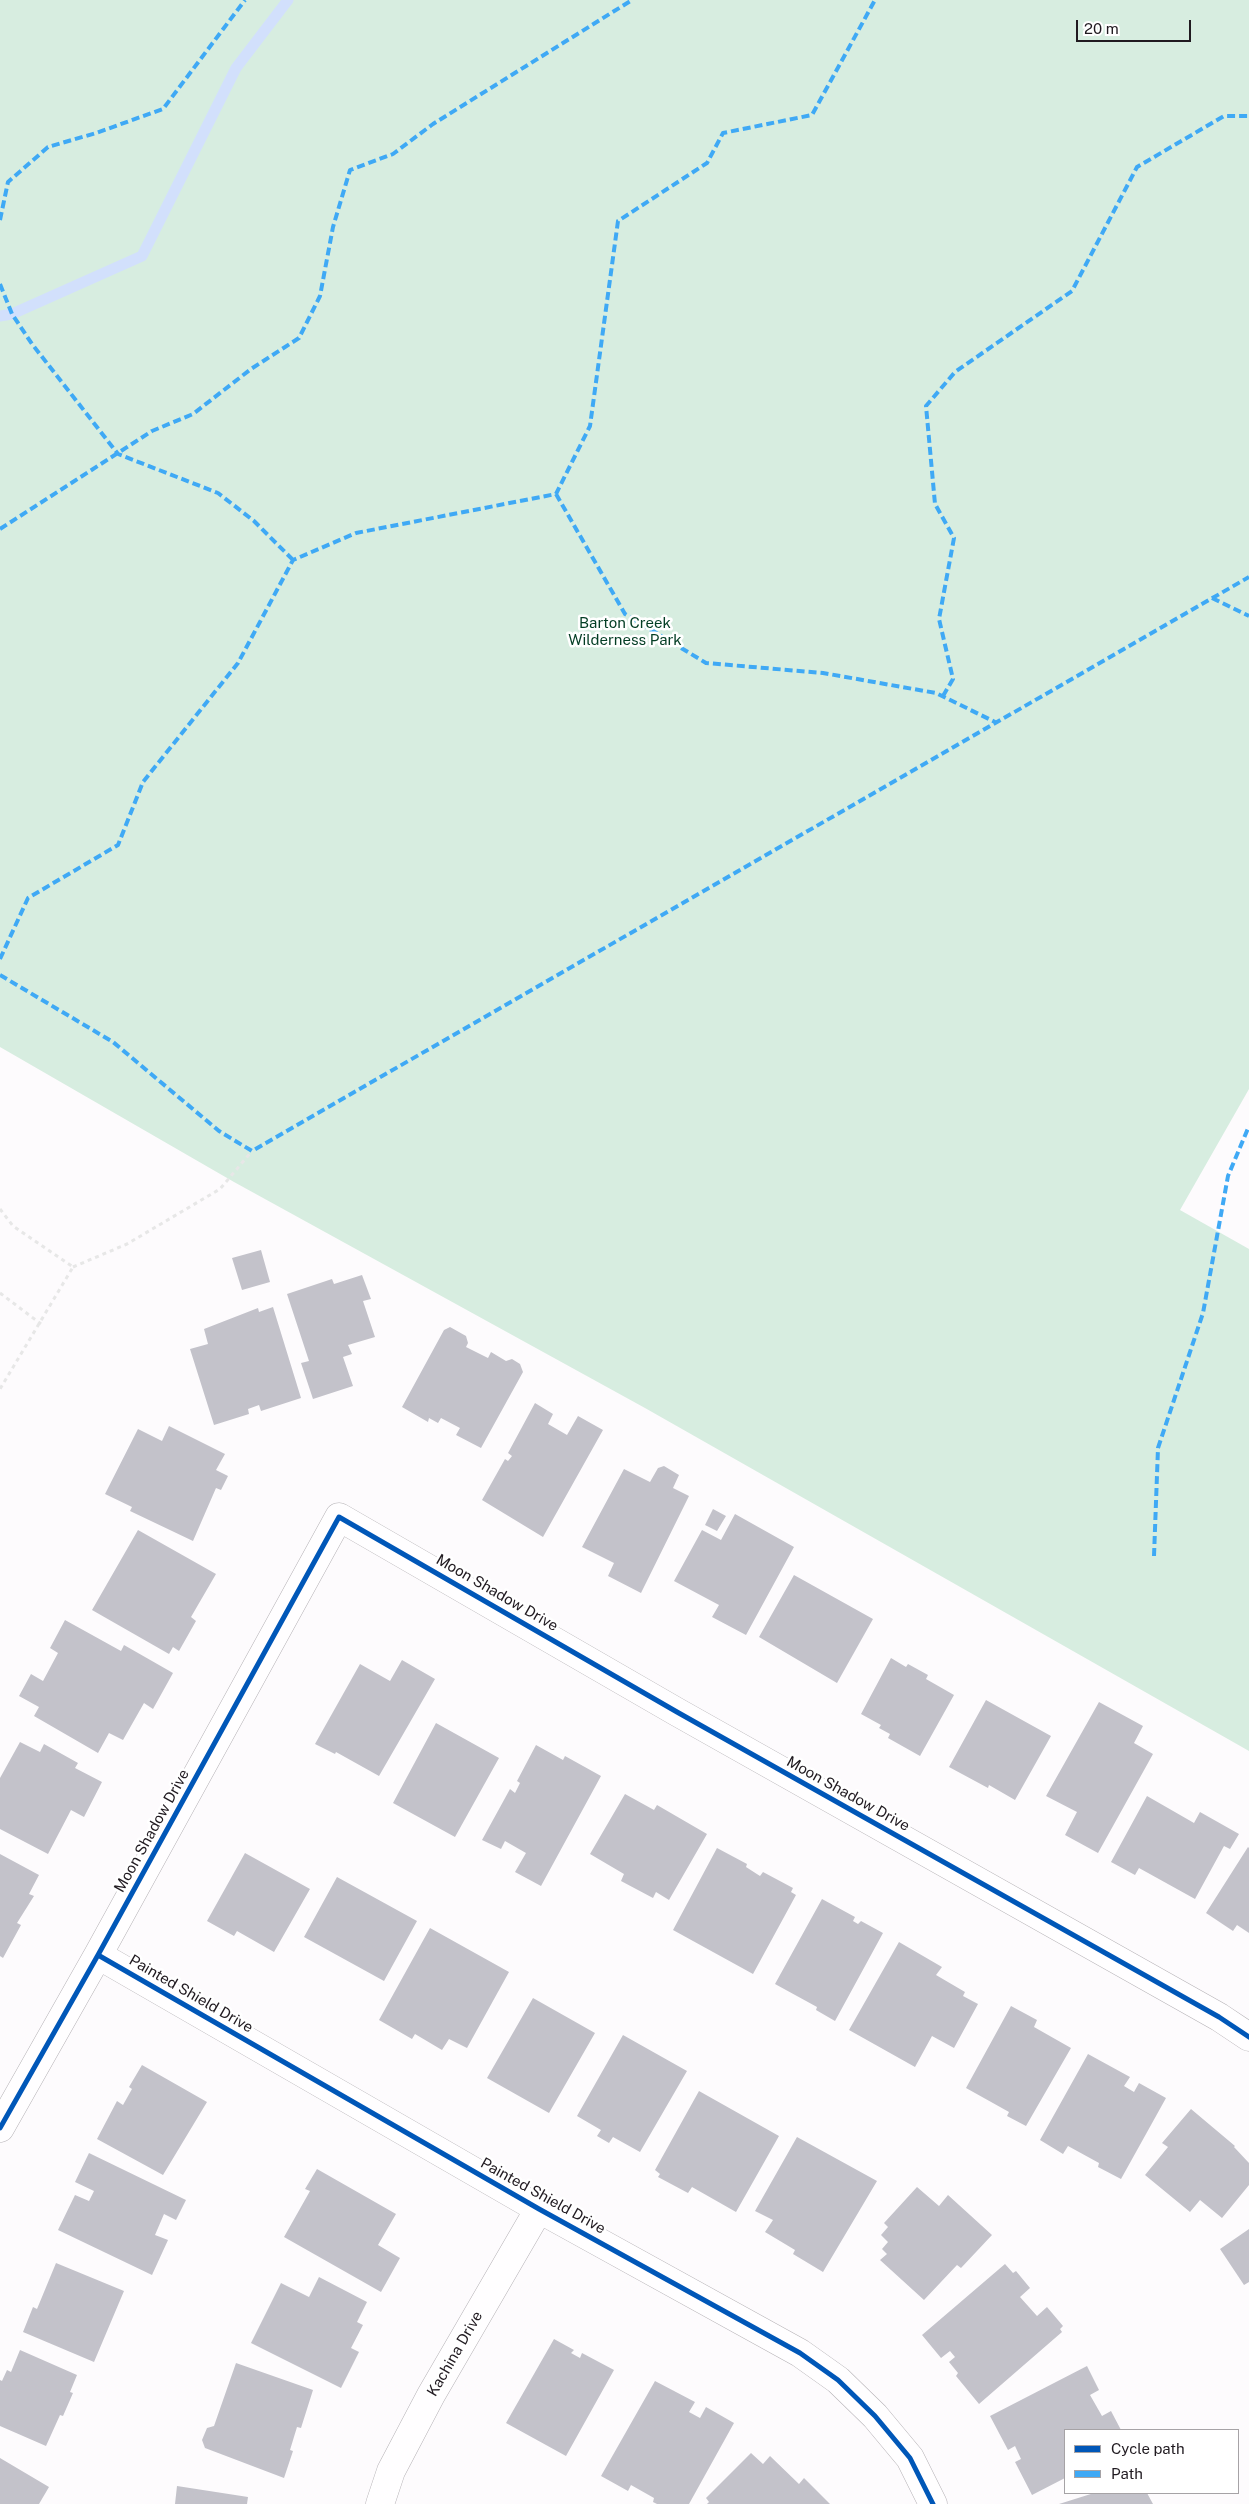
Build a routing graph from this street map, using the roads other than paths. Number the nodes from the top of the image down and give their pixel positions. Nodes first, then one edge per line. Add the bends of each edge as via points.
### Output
1 (98, 1955) junction
2 (1249, 2037) edge
3 (0, 2128) edge
4 (539, 2209) junction
5 (380, 2504) edge
6 (933, 2504) edge

1 - 2 street, Moon Shadow Drive via 339,1517 677,1712 1211,2012
1 - 3 street, Moon Shadow Drive
1 - 4 street, Painted Shield Drive
4 - 5 street, Kachina Drive via 431,2395 391,2471
4 - 6 street, Painted Shield Drive via 800,2353 838,2380 875,2416 910,2458

